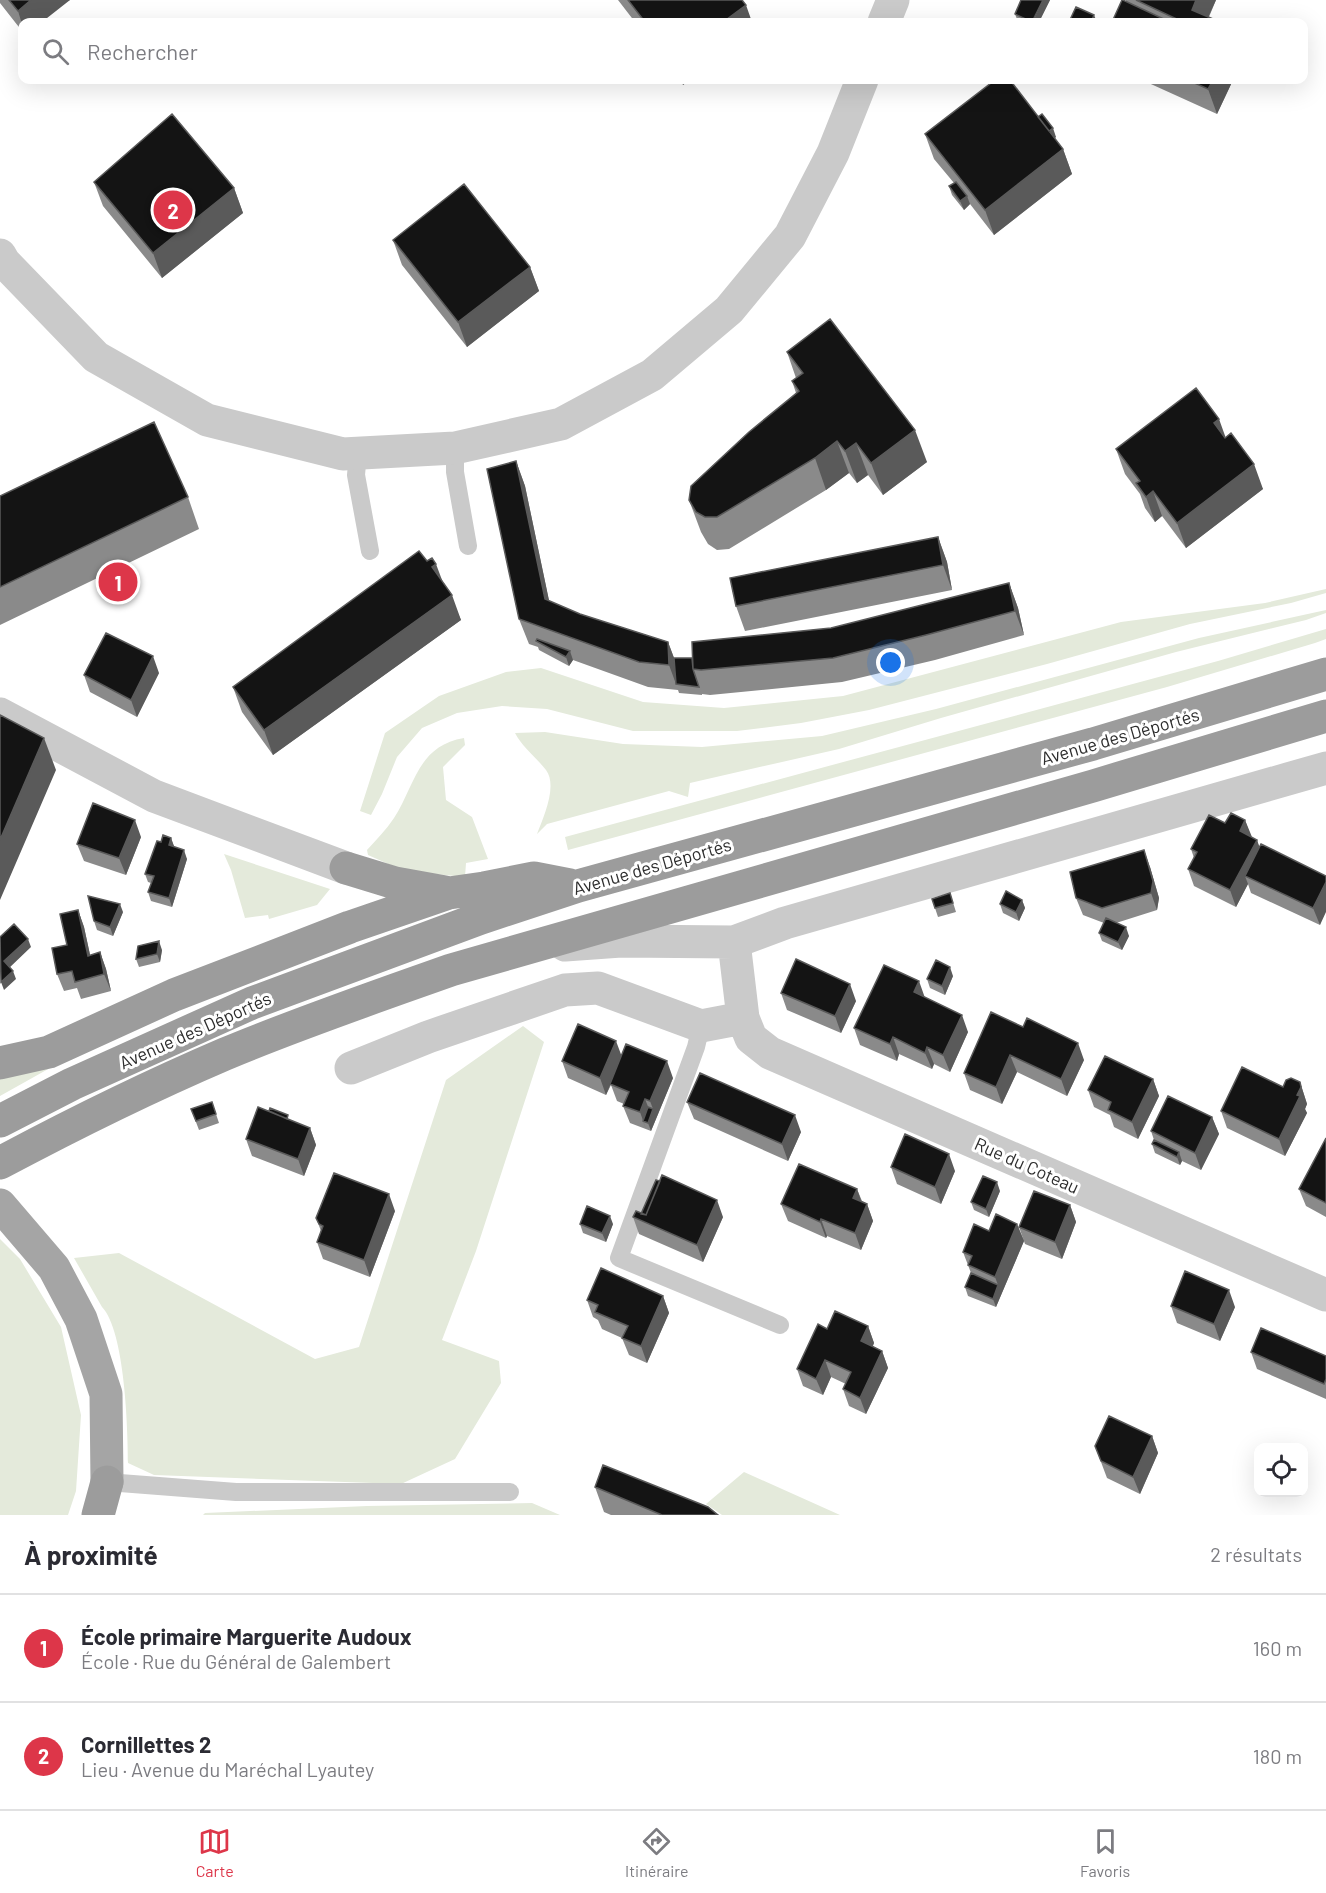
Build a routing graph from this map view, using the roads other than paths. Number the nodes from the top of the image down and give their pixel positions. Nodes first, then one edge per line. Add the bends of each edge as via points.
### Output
1 (893, 0) edge
2 (886, 18) edge
3 (860, 84) edge
4 (0, 255) edge
5 (455, 447) junction
6 (358, 453) junction
7 (468, 546) dead end
8 (369, 551) dead end
9 (1326, 674) edge
10 (0, 714) edge
11 (1326, 716) edge
12 (1326, 768) edge
13 (346, 868) junction
14 (449, 893) junction
15 (482, 903) junction
16 (350, 927) junction
17 (734, 942) junction
18 (529, 948) junction
19 (743, 1018) junction
20 (701, 1026) junction
21 (0, 1063) edge
22 (351, 1068) dead end
23 (0, 1121) edge
24 (7, 1159) edge
25 (0, 1205) edge
26 (1326, 1295) edge
27 (780, 1325) dead end
28 (107, 1482) junction
29 (510, 1492) dead end
30 (98, 1515) edge

1 - 2 street
3 - 5 street via 833,153 790,236 729,310 652,375 561,424
4 - 6 street via 96,357 207,420 343,454
5 - 6 street
5 - 7 lane via 455,472
6 - 8 lane via 356,475
9 - 15 highway, Avenue des Déportés via 1105,741 578,886 532,890
10 - 13 street via 31,742 154,796
11 - 18 highway, Avenue des Déportés
12 - 17 street, Avenue des Déportés via 785,923
13 - 14 highway via 395,883
13 - 16 highway via 356,894
14 - 15 highway
14 - 16 highway
15 - 23 highway, Avenue des Déportés via 72,1084
16 - 21 highway via 174,995 49,1052
17 - 18 street, Avenue des Déportés via 621,941
17 - 19 street
18 - 24 highway, Avenue des Déportés via 451,970 225,1054
19 - 20 street
19 - 26 street, Rue du Coteau via 751,1038 770,1053
20 - 22 street via 598,988 565,990
20 - 27 lane via 619,1258
25 - 28 main road via 54,1268 81,1319 106,1394
28 - 29 lane via 236,1492
28 - 30 highway

